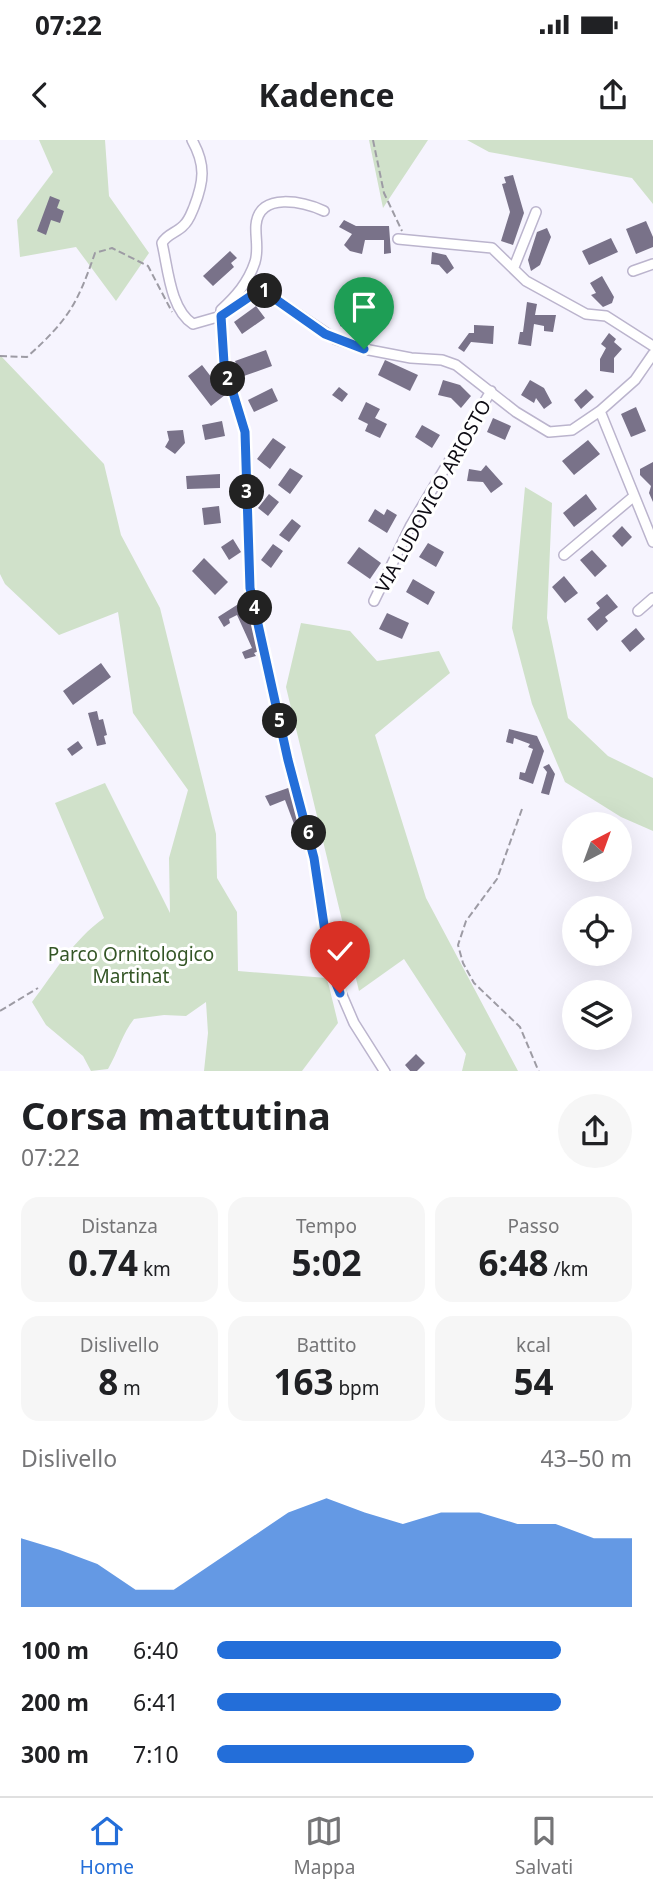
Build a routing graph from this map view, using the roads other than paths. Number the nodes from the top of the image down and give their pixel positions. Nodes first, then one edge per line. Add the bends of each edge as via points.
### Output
1 (192, 140) edge
2 (324, 211) dead end
3 (536, 212) dead end
4 (398, 239) dead end
5 (653, 264) edge
6 (514, 267) junction
7 (633, 271) dead end
8 (221, 316) junction
9 (653, 346) edge
10 (653, 354) edge
11 (491, 391) junction
12 (600, 411) junction
13 (633, 498) junction
14 (650, 525) edge
15 (653, 542) edge
16 (564, 555) dead end
17 (653, 598) edge
18 (374, 601) dead end
19 (638, 611) dead end
20 (384, 1071) edge

1 - 8 street via 204,168 201,187 188,221 162,243 178,307 186,319 193,324
2 - 8 street via 288,201 266,207 256,222 257,255 251,272
3 - 6 street
4 - 6 street via 492,248
5 - 7 street
6 - 9 street via 526,281 562,302 586,314 606,316
8 - 11 street via 261,289 335,339 411,359 442,360
8 - 20 street via 224,363 245,432 250,588 314,858 331,972 354,1023
10 - 12 street via 635,380
11 - 12 street via 549,432 572,430
11 - 18 street, VIA LUDOVICO ARIOSTO via 411,525
12 - 13 street
13 - 14 street
13 - 16 street
14 - 15 street
17 - 19 street

